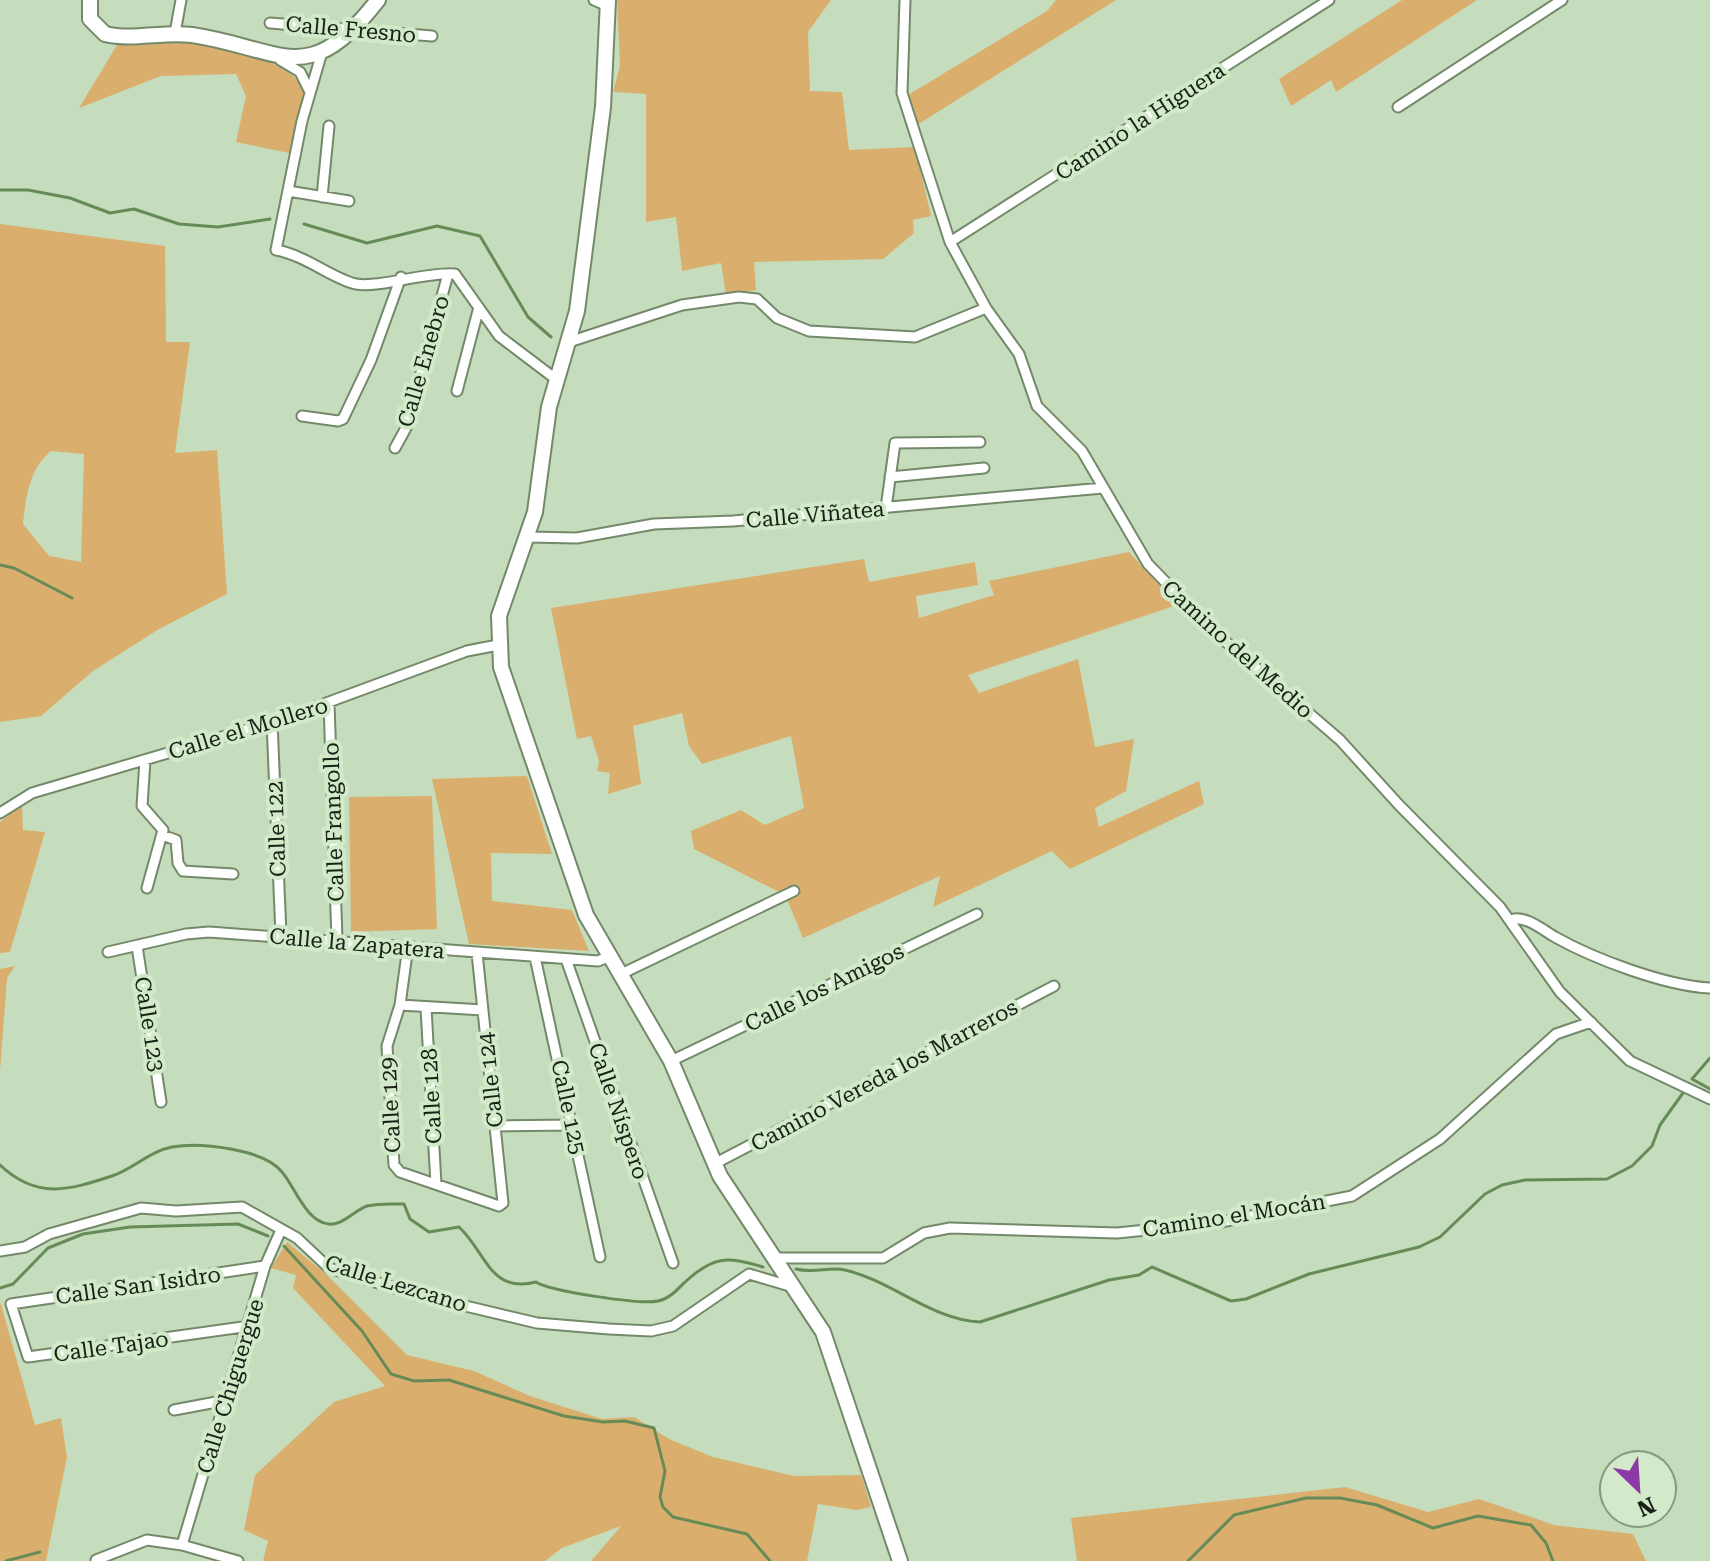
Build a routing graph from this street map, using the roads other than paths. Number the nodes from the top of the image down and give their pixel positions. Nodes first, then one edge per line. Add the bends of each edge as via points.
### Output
1 (90, 0) edge
2 (181, 0) edge
3 (378, 0) edge
4 (905, 0) edge
5 (1329, 0) edge
6 (1562, 0) edge
7 (603, 2) edge
8 (270, 23) dead end
9 (354, 31) junction
10 (175, 33) junction
11 (432, 36) dead end
12 (322, 52) junction
13 (274, 57) junction
14 (309, 90) junction
15 (1398, 107) dead end
16 (329, 126) dead end
17 (288, 191) junction
18 (322, 197) junction
19 (349, 201) dead end
20 (950, 242) junction
21 (448, 274) junction
22 (401, 277) junction
23 (986, 308) junction
24 (478, 311) junction
25 (569, 342) junction
26 (557, 380) junction
27 (457, 391) dead end
28 (302, 416) dead end
29 (980, 442) dead end
30 (395, 448) dead end
31 (984, 468) dead end
32 (890, 477) junction
33 (1103, 488) junction
34 (886, 508) junction
35 (528, 537) junction
36 (498, 645) junction
37 (329, 703) junction
38 (272, 722) junction
39 (145, 760) junction
40 (0, 813) edge
41 (162, 835) junction
42 (233, 874) dead end
43 (147, 888) dead end
44 (794, 891) dead end
45 (977, 914) dead end
46 (1510, 920) junction
47 (281, 935) junction
48 (337, 940) junction
49 (137, 946) junction
50 (408, 946) junction
51 (108, 952) dead end
52 (477, 953) junction
53 (535, 957) junction
54 (608, 957) junction
55 (566, 959) junction
56 (619, 975) junction
57 (1054, 986) dead end
58 (1710, 989) edge
59 (400, 1005) junction
60 (426, 1008) junction
61 (483, 1010) junction
62 (1591, 1022) junction
63 (671, 1061) junction
64 (1710, 1099) edge
65 (161, 1102) dead end
66 (572, 1125) junction
67 (494, 1126) junction
68 (714, 1164) junction
69 (436, 1184) junction
70 (281, 1230) junction
71 (0, 1251) edge
72 (600, 1257) dead end
73 (777, 1258) junction
74 (673, 1263) dead end
75 (265, 1266) junction
76 (796, 1287) junction
77 (11, 1304) joint
78 (250, 1326) junction
79 (227, 1400) junction
80 (174, 1410) dead end
81 (182, 1545) junction
82 (96, 1560) edge
83 (238, 1561) edge
84 (900, 1561) edge

1 - 10 main road via 90,19 105,34
2 - 10 street
3 - 9 main road
4 - 20 street, Camino del Medio via 902,93
5 - 20 street, Camino la Higuera
6 - 15 street
7 - 25 main road via 603,107
8 - 9 street, Calle Fresno
9 - 11 street, Calle Fresno
9 - 12 main road
10 - 13 main road
12 - 13 main road
12 - 14 street
13 - 14 street via 300,72
14 - 17 street
16 - 18 street
17 - 18 street
17 - 22 street via 276,250 355,284
18 - 19 street
20 - 23 street, Camino del Medio
21 - 22 street
21 - 24 street via 461,281
21 - 30 street, Calle Enebro via 406,428
22 - 28 street via 343,419
23 - 25 street via 915,337 809,331 777,318 757,299 739,297 682,305
23 - 33 street, Camino del Medio via 1019,354 1037,406 1075,440
24 - 26 street via 504,341
24 - 27 street
25 - 26 main road
26 - 35 main road
29 - 32 street via 895,443
31 - 32 street
32 - 34 street
33 - 34 street, Calle Viñatea
33 - 46 street, Camino del Medio via 1139,552 1167,588 1340,740
34 - 35 street, Calle Viñatea via 654,524 577,538
35 - 36 main road via 503,596
36 - 37 street, Calle el Mollero via 467,651
36 - 54 main road via 586,915
37 - 38 street, Calle el Mollero
37 - 48 street, Calle Frangollo
38 - 39 street, Calle el Mollero
38 - 47 street, Calle 122
39 - 40 street, Calle el Mollero via 32,793
39 - 41 street via 142,806 160,825
41 - 42 street via 176,840 183,871
41 - 43 street
44 - 56 street
45 - 63 street, Calle los Amigos
46 - 58 street via 1521,918 1567,943 1646,973
46 - 62 street, Camino del Medio via 1560,992
47 - 48 street, Calle la Zapatera
47 - 49 street, Calle la Zapatera via 186,934
48 - 50 street, Calle la Zapatera
49 - 51 street, Calle la Zapatera
49 - 65 street, Calle 123
50 - 52 street, Calle la Zapatera
50 - 59 street, Calle 129
52 - 53 street, Calle la Zapatera
52 - 61 street, Calle 124
53 - 55 street, Calle la Zapatera
53 - 66 street, Calle 125
54 - 55 street, Calle la Zapatera
54 - 56 main road
55 - 74 street, Calle Níspero
56 - 63 main road
57 - 68 street, Camino Vereda los Marreros
59 - 60 street
59 - 69 street, Calle 129 via 387,1046 396,1169
60 - 61 street
60 - 69 street, Calle 128
61 - 67 street, Calle 124
62 - 64 street, Camino del Medio via 1638,1067
62 - 73 street, Camino el Mocán via 1556,1034 1440,1139 1352,1196 1187,1226 1117,1233 950,1228 924,1233 883,1258
63 - 68 main road
66 - 67 street
66 - 72 street, Calle 125
67 - 69 street, Calle 124 via 503,1203
68 - 73 main road
70 - 71 street, Calle Lezcano via 242,1207 141,1208
70 - 75 street, Calle Chiguergue
70 - 76 street, Calle Lezcano via 329,1268 537,1323 651,1331 673,1326 749,1274
73 - 76 main road
75 - 77 street, Calle San Isidro
75 - 78 street, Calle Chiguergue
76 - 84 main road via 832,1354
77 - 78 street, Calle Tajao via 28,1357
78 - 79 street, Calle Chiguergue
79 - 80 street
79 - 81 street, Calle Chiguergue
81 - 82 street via 147,1540
81 - 83 street

